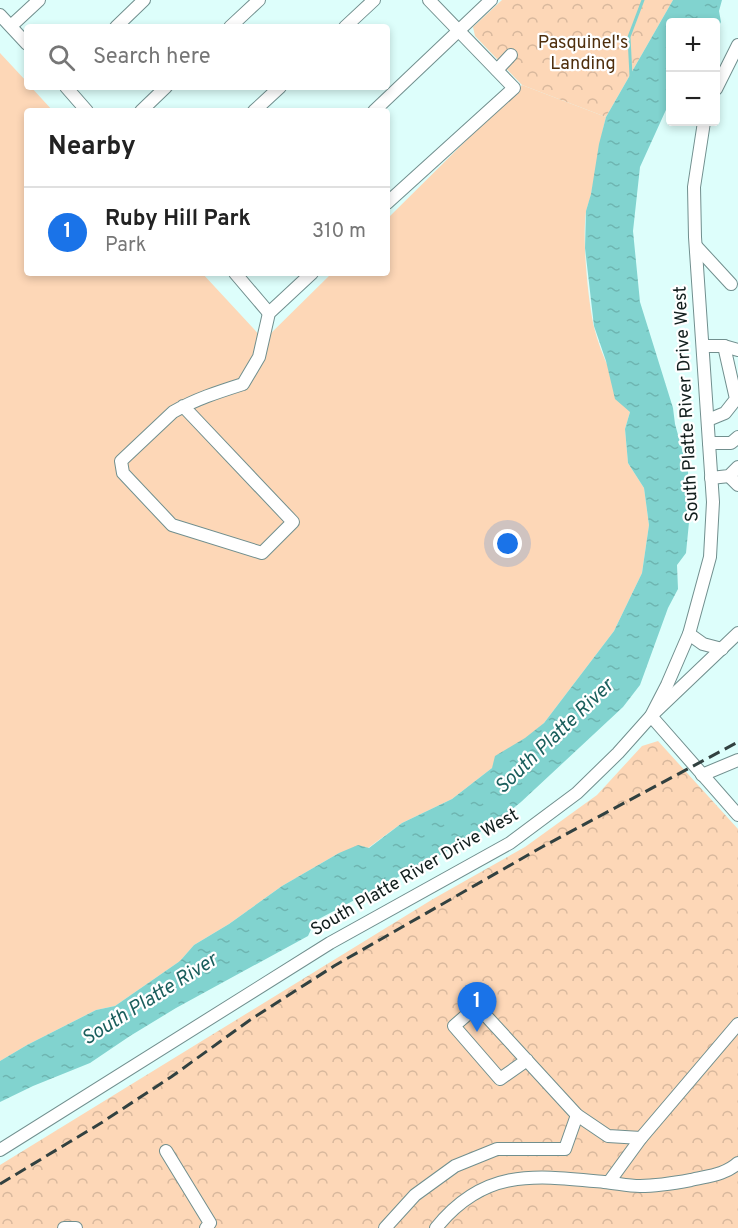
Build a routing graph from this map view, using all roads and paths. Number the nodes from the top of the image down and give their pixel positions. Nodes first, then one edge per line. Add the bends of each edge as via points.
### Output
1 (39, 0) edge
2 (144, 0) edge
3 (259, 0) edge
4 (374, 0) edge
5 (429, 0) edge
6 (491, 0) edge
7 (0, 15) edge
8 (119, 24) edge
9 (233, 24) edge
10 (348, 24) edge
11 (11, 26) junction
12 (459, 31) junction
13 (24, 41) edge
14 (737, 48) edge
15 (511, 55) dead end
16 (496, 70) junction
17 (720, 81) edge
18 (69, 90) edge
19 (163, 90) edge
20 (277, 90) edge
21 (84, 108) edge
22 (144, 108) edge
23 (257, 108) edge
24 (377, 108) edge
25 (703, 126) edge
26 (390, 200) edge
27 (696, 246) junction
28 (237, 276) edge
29 (309, 276) edge
30 (731, 284) dead end
31 (268, 314) junction
32 (703, 346) junction
33 (724, 346) junction
34 (738, 350) edge
35 (183, 406) junction
36 (708, 420) junction
37 (738, 436) edge
38 (709, 443) junction
39 (735, 476) edge
40 (711, 478) junction
41 (738, 633) edge
42 (689, 634) junction
43 (722, 648) junction
44 (651, 716) junction
45 (738, 760) edge
46 (702, 775) junction
47 (738, 815) edge
48 (738, 1024) edge
49 (527, 1060) junction
50 (576, 1115) junction
51 (640, 1138) junction
52 (0, 1150) edge
53 (166, 1151) dead end
54 (738, 1163) edge
55 (609, 1182) junction
56 (64, 1228) edge
57 (76, 1228) edge
58 (206, 1228) edge
59 (385, 1228) edge
60 (436, 1228) edge

1 - 11 street
2 - 8 street
3 - 9 street
4 - 10 street
5 - 12 street
6 - 12 street
7 - 11 street
11 - 13 street
12 - 16 street
12 - 24 street
14 - 17 street
15 - 16 street
16 - 26 street via 514,88
18 - 21 street
19 - 22 street
20 - 23 street
25 - 27 street, South Platte River Drive West via 694,187
27 - 30 street
27 - 32 street, South Platte River Drive West
28 - 31 street
29 - 31 street
31 - 35 street via 259,357 243,384
32 - 33 street
32 - 36 street, South Platte River Drive West
33 - 34 street
33 - 36 street via 736,399 725,412
35 - 35 street via 293,522 262,553 172,525 123,473 121,461
36 - 38 street, South Platte River Drive West
37 - 38 street via 731,443
38 - 40 street, South Platte River Drive West
39 - 40 street
40 - 42 street, South Platte River Drive West via 710,557
41 - 43 street
42 - 43 street via 703,644
42 - 44 street, South Platte River Drive West
43 - 44 street
44 - 46 street
44 - 52 street, South Platte River Drive West via 577,793 510,843 330,943
45 - 46 street
46 - 47 street
48 - 51 street
49 - 49 street via 477,1006 454,1026 500,1079
49 - 50 street
50 - 51 street via 608,1136
50 - 59 street via 565,1149 497,1149 455,1166 415,1195
51 - 55 street
53 - 58 street via 210,1223
54 - 55 street via 718,1174 680,1182 639,1186
55 - 60 street via 556,1177 494,1183 475,1192
56 - 57 street

